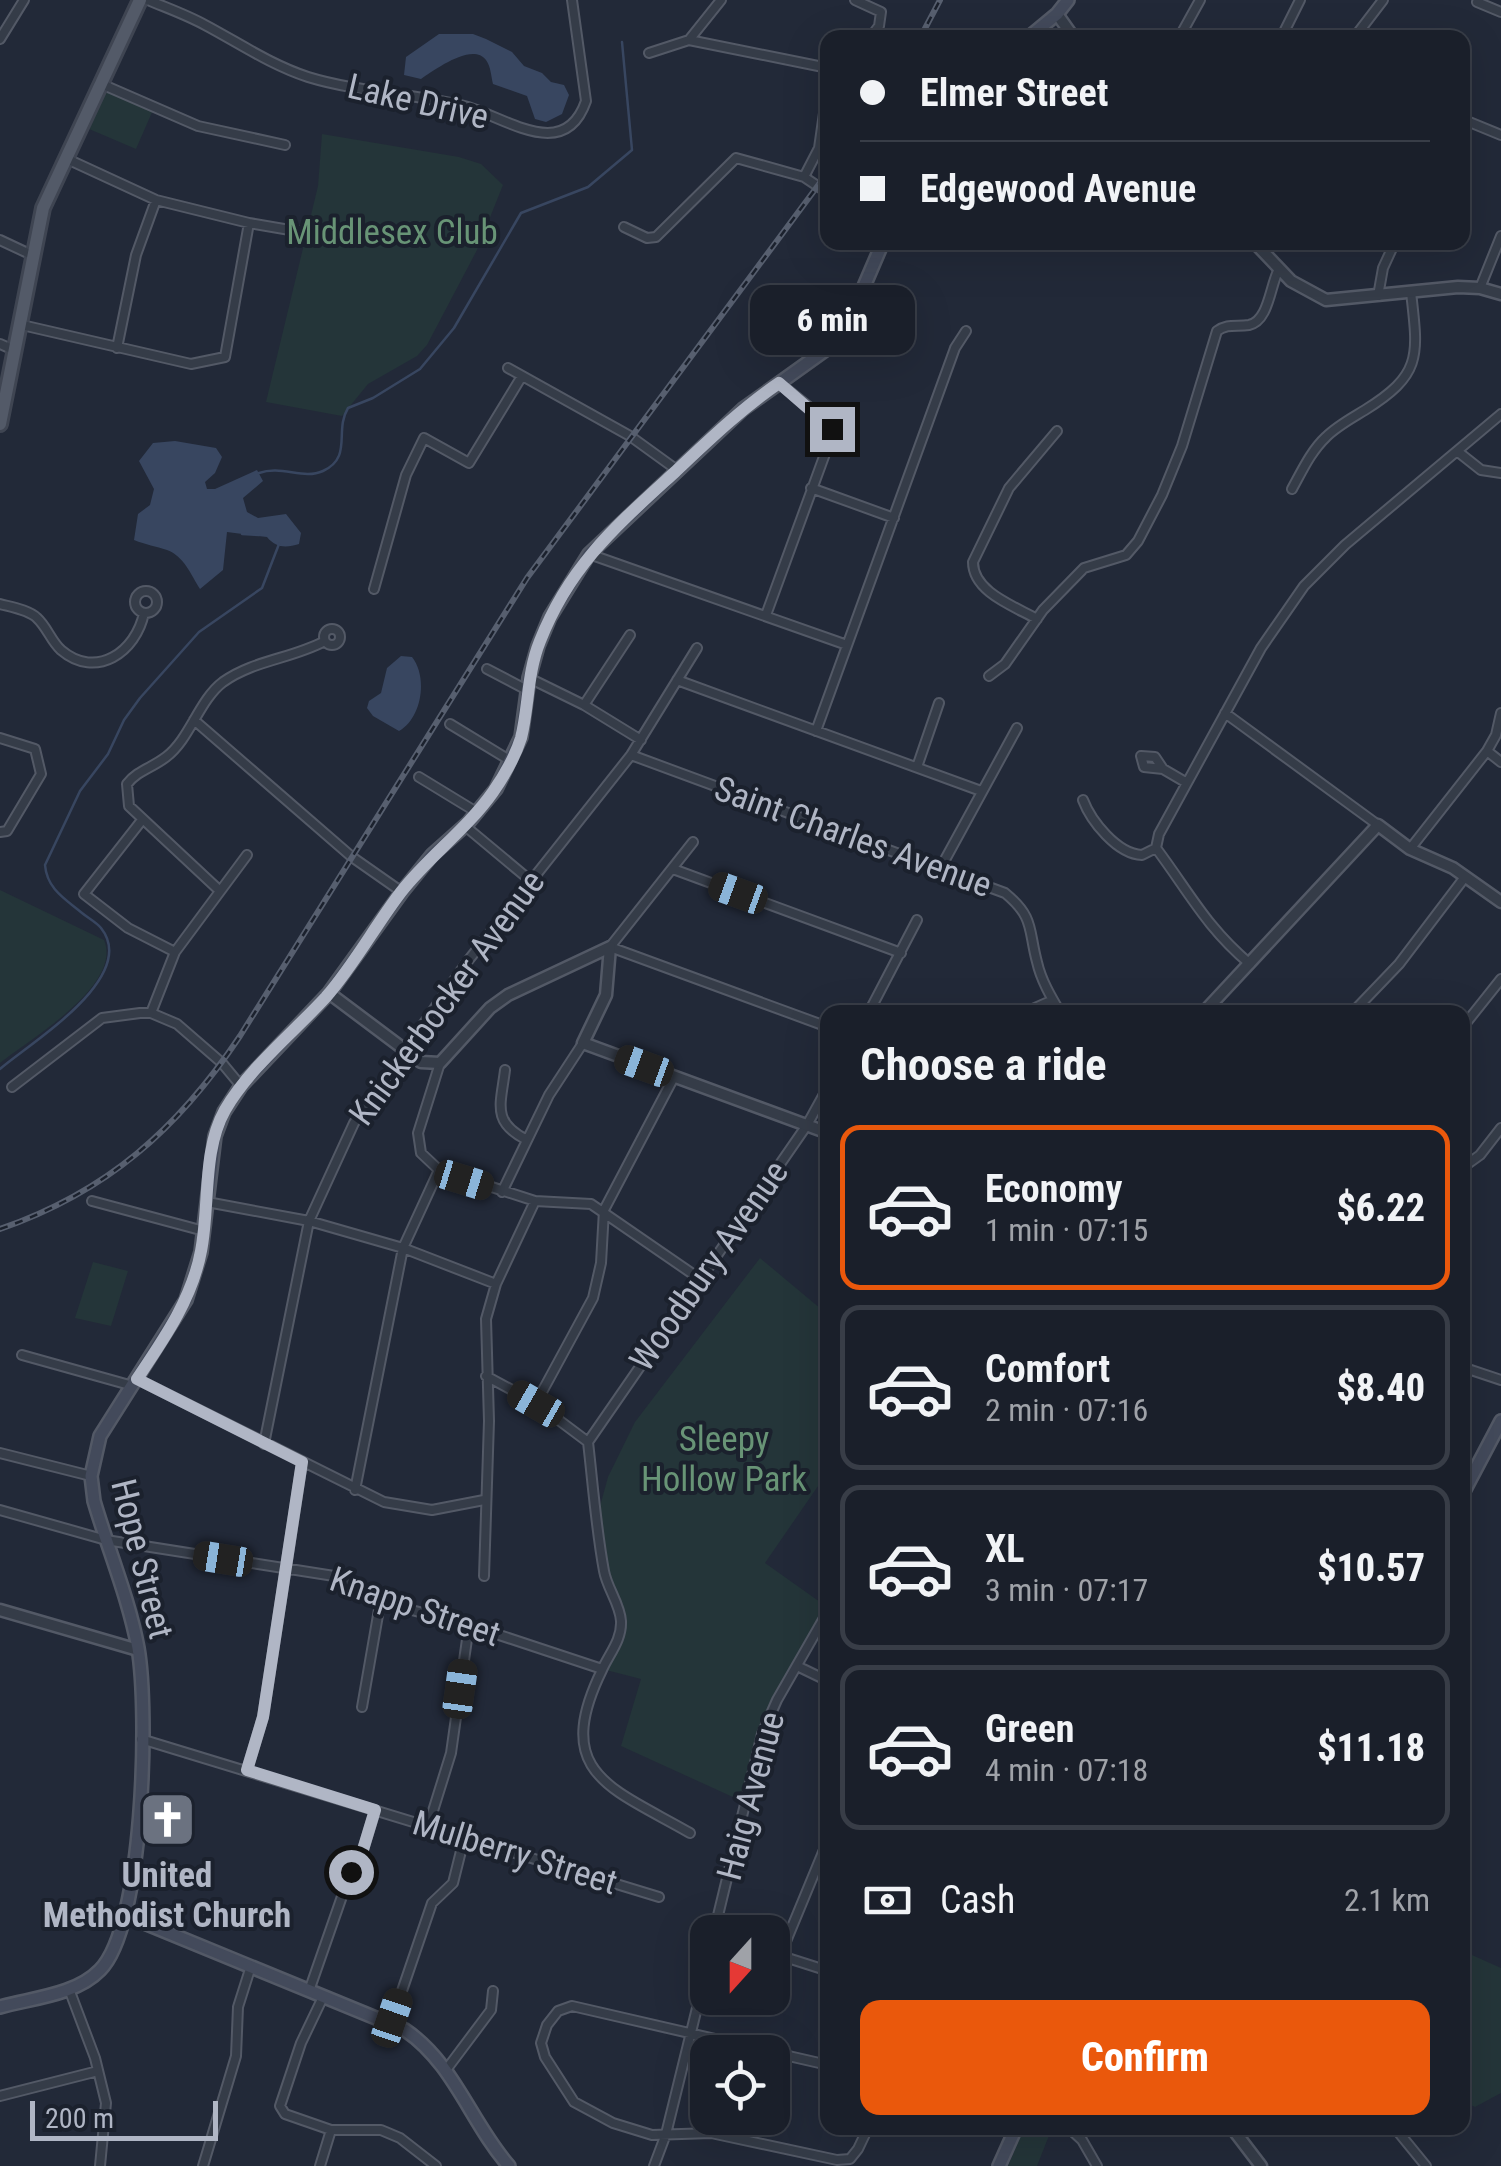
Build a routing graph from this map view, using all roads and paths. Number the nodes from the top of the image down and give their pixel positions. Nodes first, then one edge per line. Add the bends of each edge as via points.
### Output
1 (24, 0) edge
2 (140, 0) edge
3 (148, 0) edge
4 (572, 0) edge
5 (721, 0) edge
6 (855, 0) edge
7 (1068, 0) edge
8 (1200, 0) edge
9 (1300, 0) edge
10 (1383, 0) edge
11 (1477, 2) edge
12 (873, 3) edge
13 (1501, 12) edge
14 (1057, 14) junction
15 (874, 30) edge
16 (1038, 30) edge
17 (1068, 30) edge
18 (1183, 30) edge
19 (1285, 30) edge
20 (1360, 30) edge
21 (0, 39) edge
22 (689, 40) junction
23 (649, 53) dead end
24 (820, 66) edge
25 (99, 83) junction
26 (1470, 122) edge
27 (1501, 135) edge
28 (285, 146) dead end
29 (820, 148) edge
30 (64, 158) junction
31 (804, 177) junction
32 (820, 188) edge
33 (156, 200) junction
34 (249, 223) junction
35 (624, 227) dead end
36 (320, 234) dead end
37 (1501, 236) edge
38 (0, 240) edge
39 (880, 250) edge
40 (1261, 250) edge
41 (1391, 250) edge
42 (34, 256) junction
43 (1279, 269) junction
44 (1480, 288) junction
45 (1411, 292) junction
46 (1501, 294) edge
47 (1378, 296) junction
48 (22, 325) junction
49 (966, 332) dead end
50 (0, 344) edge
51 (117, 348) junction
52 (16, 351) junction
53 (508, 368) dead end
54 (522, 376) junction
55 (779, 383) junction
56 (1501, 414) edge
57 (0, 424) edge
58 (1056, 431) dead end
59 (1457, 451) junction
60 (677, 470) junction
61 (1501, 474) edge
62 (812, 488) junction
63 (1292, 488) dead end
64 (894, 518) junction
65 (588, 554) junction
66 (374, 588) dead end
67 (0, 604) edge
68 (144, 613) dead end
69 (766, 616) junction
70 (1037, 618) junction
71 (630, 635) dead end
72 (324, 641) dead end
73 (848, 645) junction
74 (697, 648) dead end
75 (486, 670) dead end
76 (989, 676) dead end
77 (677, 680) junction
78 (528, 684) junction
79 (939, 703) dead end
80 (584, 705) junction
81 (1501, 712) edge
82 (1225, 713) junction
83 (194, 720) junction
84 (450, 724) dead end
85 (1018, 728) dead end
86 (816, 731) junction
87 (0, 738) edge
88 (640, 740) junction
89 (1487, 750) junction
90 (631, 756) junction
91 (511, 761) junction
92 (1501, 762) edge
93 (917, 767) junction
94 (1163, 770) dead end
95 (419, 777) dead end
96 (1187, 783) junction
97 (981, 791) junction
98 (1083, 800) dead end
99 (478, 813) junction
100 (142, 820) junction
101 (1378, 825) junction
102 (465, 826) junction
103 (0, 832) edge
104 (693, 842) dead end
105 (1156, 848) junction
106 (1410, 849) junction
107 (247, 855) dead end
108 (941, 868) junction
109 (673, 869) junction
110 (1465, 877) junction
111 (531, 881) junction
112 (220, 891) junction
113 (402, 892) junction
114 (1501, 902) edge
115 (917, 920) dead end
116 (610, 948) junction
117 (175, 952) junction
118 (901, 953) junction
119 (1250, 964) junction
120 (1501, 979) edge
121 (329, 993) junction
122 (1053, 1000) junction
123 (873, 1005) edge
124 (1042, 1005) edge
125 (1056, 1005) edge
126 (1211, 1005) edge
127 (1359, 1005) edge
128 (151, 1014) junction
129 (1470, 1018) edge
130 (820, 1024) edge
131 (582, 1044) junction
132 (404, 1049) junction
133 (440, 1063) junction
134 (505, 1070) dead end
135 (674, 1077) junction
136 (242, 1086) junction
137 (12, 1087) dead end
138 (820, 1101) edge
139 (806, 1125) junction
140 (1501, 1128) edge
141 (820, 1129) edge
142 (527, 1140) junction
143 (1470, 1162) edge
144 (439, 1170) junction
145 (502, 1192) junction
146 (92, 1200) dead end
147 (207, 1202) junction
148 (536, 1202) junction
149 (604, 1210) junction
150 (309, 1221) junction
151 (204, 1231) junction
152 (404, 1248) junction
153 (700, 1280) junction
154 (496, 1284) junction
155 (22, 1355) dead end
156 (1470, 1370) edge
157 (486, 1376) junction
158 (1501, 1380) edge
159 (135, 1382) junction
160 (536, 1404) junction
161 (1501, 1422) edge
162 (588, 1442) junction
163 (264, 1444) junction
164 (0, 1453) edge
165 (302, 1462) junction
166 (91, 1476) junction
167 (1470, 1480) edge
168 (355, 1490) junction
169 (484, 1500) junction
170 (0, 1510) edge
171 (106, 1540) junction
172 (285, 1569) junction
173 (484, 1576) dead end
174 (381, 1598) junction
175 (0, 1610) edge
176 (820, 1624) edge
177 (469, 1626) junction
178 (138, 1650) junction
179 (796, 1666) junction
180 (602, 1669) junction
181 (820, 1676) edge
182 (362, 1707) dead end
183 (141, 1739) junction
184 (247, 1770) junction
185 (375, 1810) junction
186 (428, 1827) junction
187 (690, 1834) dead end
188 (464, 1838) junction
189 (820, 1858) edge
190 (659, 1897) dead end
191 (124, 1915) junction
192 (718, 1915) edge
193 (790, 1923) edge
194 (790, 1959) edge
195 (251, 1966) junction
196 (818, 1968) dead end
197 (69, 1988) junction
198 (309, 1990) junction
199 (493, 1991) dead end
200 (324, 1997) junction
201 (0, 2006) edge
202 (696, 2015) edge
203 (391, 2023) junction
204 (692, 2032) junction
205 (820, 2063) edge
206 (446, 2070) junction
207 (98, 2071) junction
208 (0, 2096) edge
209 (331, 2130) junction
210 (666, 2134) junction
211 (865, 2135) edge
212 (1012, 2135) edge
213 (1077, 2135) edge
214 (1237, 2135) edge
215 (1401, 2135) edge
216 (100, 2166) edge
217 (203, 2166) edge
218 (320, 2166) edge
219 (436, 2166) edge
220 (509, 2166) edge
221 (654, 2166) edge
222 (999, 2166) edge
223 (1096, 2166) edge
224 (1261, 2166) edge
225 (1426, 2166) edge

1 - 21 street
2 - 25 main road
3 - 4 street, Lake Drive via 311,78 468,107 551,133 571,126 586,101
5 - 22 street
6 - 12 street
7 - 14 main road
8 - 18 street
9 - 19 street
10 - 20 street
11 - 13 street
12 - 15 street via 881,12
14 - 16 main road
14 - 17 street
22 - 23 street
22 - 24 street
25 - 28 street via 198,126
25 - 30 main road
26 - 27 street
29 - 31 street
30 - 33 street
30 - 42 main road via 43,208
31 - 32 street
31 - 35 street via 736,158 656,236
33 - 34 street
33 - 51 street via 136,256
34 - 36 street
34 - 51 street via 225,356 191,364
37 - 44 street
38 - 42 street
39 - 55 main road, Hope Street via 838,338
40 - 43 street
41 - 47 street
42 - 48 main road
43 - 47 street via 1322,299
43 - 70 street via 1261,318 1217,331 1170,476 1133,549 1084,568
44 - 45 street
44 - 46 street
45 - 47 street
45 - 63 street via 1416,342 1407,375 1394,391 1328,434
48 - 51 street
48 - 52 main road
49 - 64 street
50 - 52 street
52 - 57 main road
53 - 54 street
54 - 60 street
54 - 66 street via 469,463 424,438 406,475
55 - 60 main road, Hope Street
55 - 62 street via 832,429
56 - 59 street
58 - 70 street via 1009,488 973,562 982,586
59 - 61 street via 1481,470
59 - 82 street via 1321,567 1288,608
60 - 65 main road, Hope Street
62 - 64 street
62 - 69 street
64 - 73 street
65 - 69 street
65 - 78 main road, Hope Street via 550,617
67 - 68 street via 35,614 62,651 92,662 115,659 128,648
69 - 73 street
70 - 76 street
71 - 80 street
72 - 83 street via 256,663 222,683
73 - 86 street
74 - 77 street, Knickerbocker Avenue
75 - 78 street
77 - 86 street
77 - 88 street, Knickerbocker Avenue
78 - 80 street
78 - 91 main road, Hope Street
79 - 93 street
80 - 88 street
81 - 89 street
82 - 96 street
82 - 101 street
83 - 100 street via 167,756 127,784 129,806
83 - 113 street
84 - 91 street
85 - 97 street
86 - 93 street
87 - 103 street via 35,748 41,774 7,831
88 - 90 street, Knickerbocker Avenue
89 - 92 street
89 - 106 street
90 - 108 street, Saint Charles Avenue
90 - 111 street, Knickerbocker Avenue
91 - 99 main road, Hope Street
93 - 97 street
94 - 96 street
95 - 99 street
96 - 105 street
97 - 108 street
98 - 105 street via 1090,817 1124,851 1142,855
99 - 102 main road, Hope Street
100 - 112 street
100 - 117 street via 84,894 128,928
101 - 106 street
101 - 119 street
102 - 111 street
102 - 113 main road, Hope Street
104 - 109 street
105 - 119 street via 1208,925
106 - 110 street
107 - 112 street
108 - 122 street, Saint Charles Avenue via 1005,893 1025,913
109 - 116 street
109 - 118 street
110 - 114 street
110 - 127 street
111 - 132 street, Knickerbocker Avenue
112 - 117 street
113 - 121 main road, Hope Street
115 - 118 street
116 - 130 street
116 - 131 street via 606,995
116 - 133 street via 508,995
117 - 128 street
118 - 123 street
119 - 126 street
120 - 129 street
121 - 132 street
121 - 136 main road, Hope Street
122 - 124 street
122 - 125 street, Saint Charles Avenue
128 - 136 street via 172,1020
128 - 137 street via 102,1018
131 - 135 street
131 - 142 street
132 - 133 street via 422,1062
132 - 150 street, Knickerbocker Avenue via 354,1123
133 - 144 street via 418,1133 420,1152
134 - 142 street via 502,1122
135 - 139 street
135 - 149 street
136 - 147 main road, Hope Street via 214,1136
138 - 139 street, Woodbury Avenue
139 - 141 street
139 - 153 street, Woodbury Avenue
140 - 143 street
142 - 145 street
144 - 145 street
144 - 152 street
145 - 148 street
146 - 151 street
147 - 150 street
147 - 151 main road, Hope Street
148 - 149 street via 583,1202
148 - 154 street
149 - 153 street
149 - 160 street via 593,1298
150 - 152 street
150 - 163 street, Knickerbocker Avenue
151 - 159 main road, Hope Street via 186,1300
152 - 154 street
152 - 168 street
153 - 162 street, Woodbury Avenue
154 - 157 street via 486,1319
155 - 159 street
156 - 158 street
157 - 160 street
157 - 169 street
159 - 163 street
159 - 166 main road, Hope Street via 100,1436
160 - 162 street
161 - 167 main road
162 - 180 street via 604,1573 621,1620
163 - 165 street
164 - 166 street
165 - 168 street
165 - 172 street
166 - 171 main road, Hope Street
168 - 169 street via 414,1509
169 - 173 street
170 - 171 street, Knapp Street
171 - 172 street, Knapp Street
171 - 178 main road, Hope Street
172 - 174 street, Knapp Street via 334,1576
172 - 184 street via 263,1717
174 - 177 street, Knapp Street
174 - 182 street
175 - 178 street
176 - 179 street, Haig Avenue
177 - 180 street, Knapp Street
177 - 186 street via 450,1753
178 - 183 main road, Hope Street
179 - 181 street
179 - 192 street, Haig Avenue via 762,1734
180 - 187 street via 584,1725 586,1760 626,1796
183 - 184 street, Mulberry Street
183 - 191 main road, Hope Street via 138,1831
184 - 185 street, Mulberry Street
185 - 186 street, Mulberry Street
185 - 198 street
186 - 188 street, Mulberry Street
188 - 190 street, Mulberry Street
188 - 203 street via 453,1883 432,1903
189 - 193 street
191 - 195 main road
191 - 197 main road, Hope Street via 104,1966
194 - 196 street
195 - 198 main road
195 - 217 street via 238,2007 236,2056
197 - 201 main road, Hope Street
197 - 207 street
198 - 200 main road
199 - 206 street via 491,2010
200 - 203 main road
200 - 209 street via 280,2106 284,2114
202 - 204 street
203 - 206 main road via 418,2038
204 - 205 street
204 - 210 street
204 - 210 street via 572,2006 558,2011 542,2042 574,2102 613,2123
206 - 220 main road
207 - 208 street
207 - 216 street via 106,2103
209 - 218 street
209 - 219 street via 381,2130
210 - 211 street via 711,2132 836,2160 850,2159
210 - 221 street
212 - 222 main road
213 - 223 street
214 - 224 street
215 - 225 street

